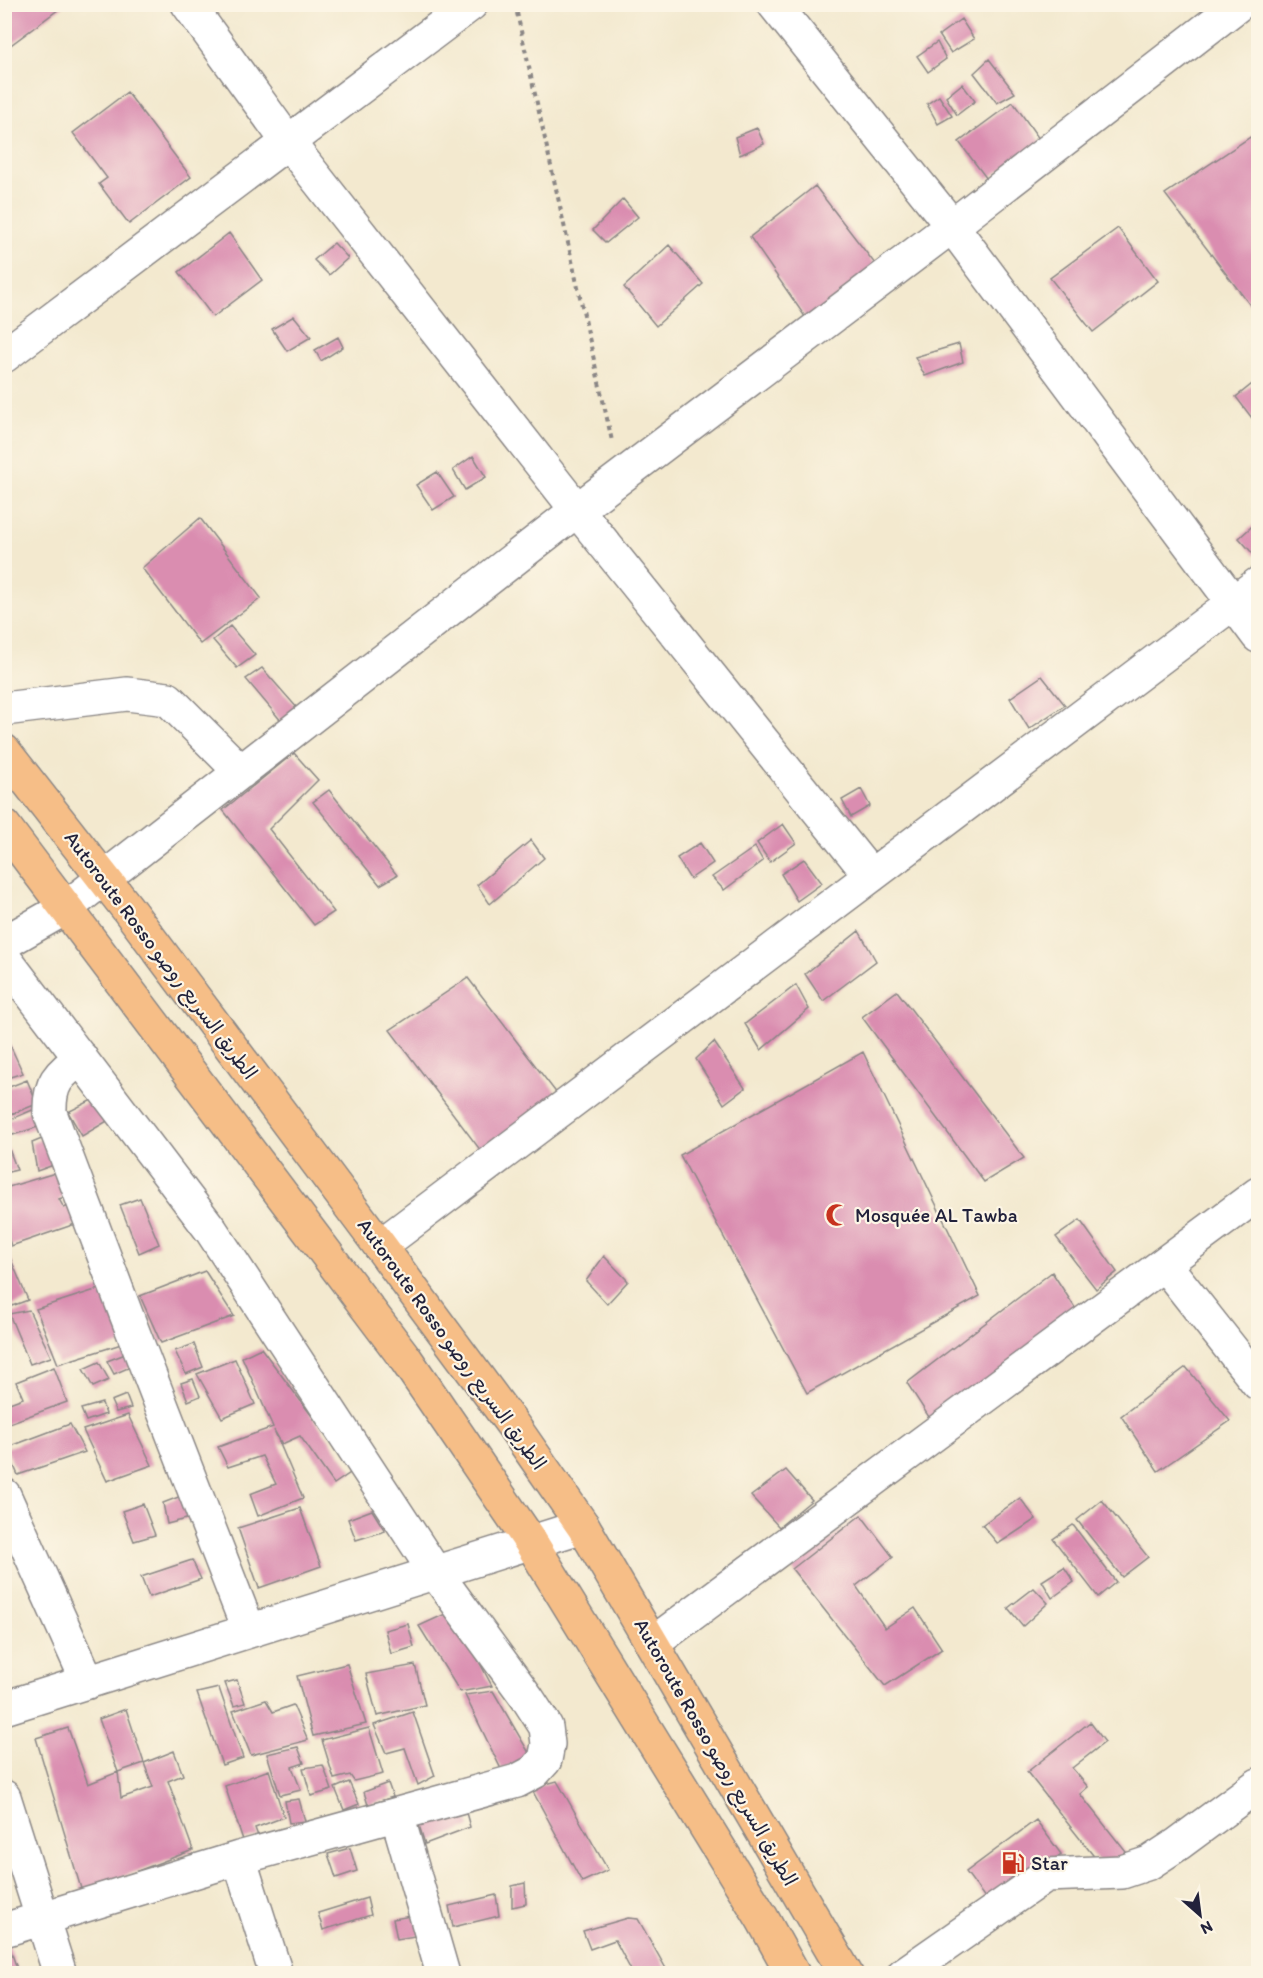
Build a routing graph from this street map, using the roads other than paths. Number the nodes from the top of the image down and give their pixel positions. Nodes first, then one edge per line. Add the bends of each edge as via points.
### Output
1 (188, 4) edge
2 (471, 4) edge
3 (774, 4) edge
4 (1239, 4) edge
5 (288, 142) junction
6 (952, 226) junction
7 (4, 356) edge
8 (577, 510) junction
9 (1246, 593) edge
10 (1258, 636) edge
11 (4, 709) edge
12 (4, 751) edge
13 (241, 772) junction
14 (4, 826) edge
15 (871, 876) junction
16 (104, 879) junction
17 (67, 907) junction
18 (4, 943) edge
19 (4, 958) edge
20 (81, 1058) junction
21 (1258, 1194) edge
22 (380, 1246) junction
23 (1165, 1265) junction
24 (1258, 1383) edge
25 (5, 1495) edge
26 (583, 1526) junction
27 (530, 1541) junction
28 (435, 1572) junction
29 (249, 1630) junction
30 (653, 1644) junction
31 (88, 1682) junction
32 (4, 1708) edge
33 (1258, 1785) edge
34 (4, 1797) edge
35 (397, 1815) junction
36 (239, 1858) junction
37 (43, 1918) junction
38 (4, 1930) edge
39 (60, 1974) edge
40 (276, 1974) edge
41 (443, 1974) edge
42 (793, 1974) edge
43 (846, 1974) edge
44 (904, 1974) edge

1 - 5 street
2 - 5 street
3 - 6 street
4 - 6 street
5 - 7 street
5 - 8 street
6 - 8 street
6 - 9 street
8 - 13 street
8 - 15 street
9 - 10 street
9 - 15 street
11 - 13 street via 127,694 168,699
12 - 16 highway, Autoroute Rosso الطريق السريع روصو
13 - 16 street
14 - 17 highway
15 - 22 street
16 - 17 street
16 - 22 highway, Autoroute Rosso الطريق السريع روصو
17 - 18 street
17 - 27 highway via 405,1358
19 - 20 street
20 - 28 street via 211,1230
20 - 29 street via 53,1084 50,1113
21 - 23 street
22 - 26 highway, Autoroute Rosso الطريق السريع روصو
23 - 24 street
23 - 30 street
25 - 31 street
26 - 27 street
26 - 30 highway, Autoroute Rosso الطريق السريع روصو
27 - 28 street
27 - 42 highway
28 - 29 street
28 - 35 street via 528,1699 546,1727 548,1744 545,1760 517,1781
29 - 31 street
30 - 43 highway, Autoroute Rosso الطريق السريع روصو
31 - 32 street
33 - 44 street via 1149,1863 1122,1872 1046,1875
34 - 37 street
35 - 36 street
35 - 41 street
36 - 37 street
36 - 40 street
37 - 38 street
37 - 39 street

